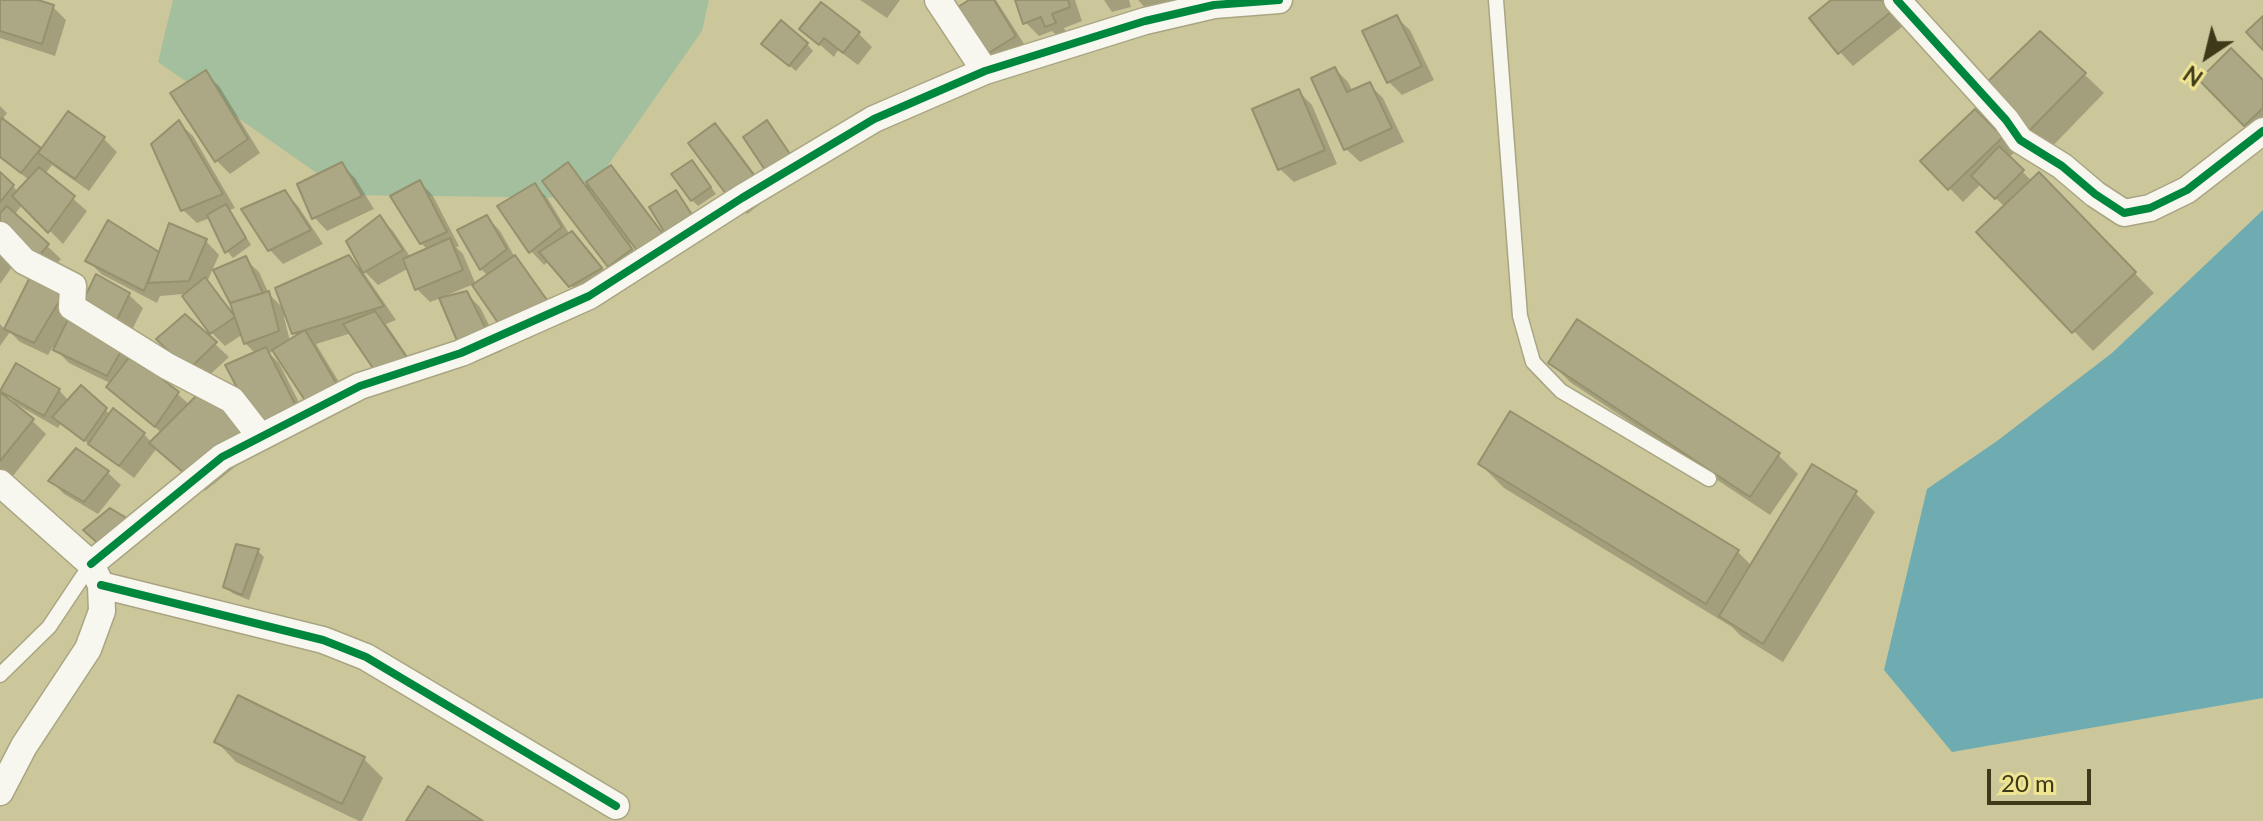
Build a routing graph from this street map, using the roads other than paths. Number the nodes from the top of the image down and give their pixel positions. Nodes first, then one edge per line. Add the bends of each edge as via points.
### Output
1 (938, 0) edge
2 (1279, 0) edge
3 (1496, 0) edge
4 (1897, 0) edge
5 (1212, 2) edge
6 (985, 71) junction
7 (2263, 131) edge
8 (0, 235) edge
9 (260, 436) junction
10 (1709, 479) dead end
11 (0, 483) edge
12 (96, 574) junction
13 (0, 675) edge
14 (0, 792) edge
15 (616, 806) dead end

1 - 6 street
2 - 5 street
3 - 10 lane via 1520,316 1533,362 1561,391
4 - 7 street via 2020,140 2124,213 2150,208 2187,190
5 - 6 street
6 - 9 street via 874,119 589,296 461,353 360,386
8 - 9 street via 24,261 73,286 72,307 232,400
9 - 12 street via 222,457
11 - 12 street
12 - 13 lane
12 - 14 street via 102,611 88,649
12 - 15 street via 366,657

